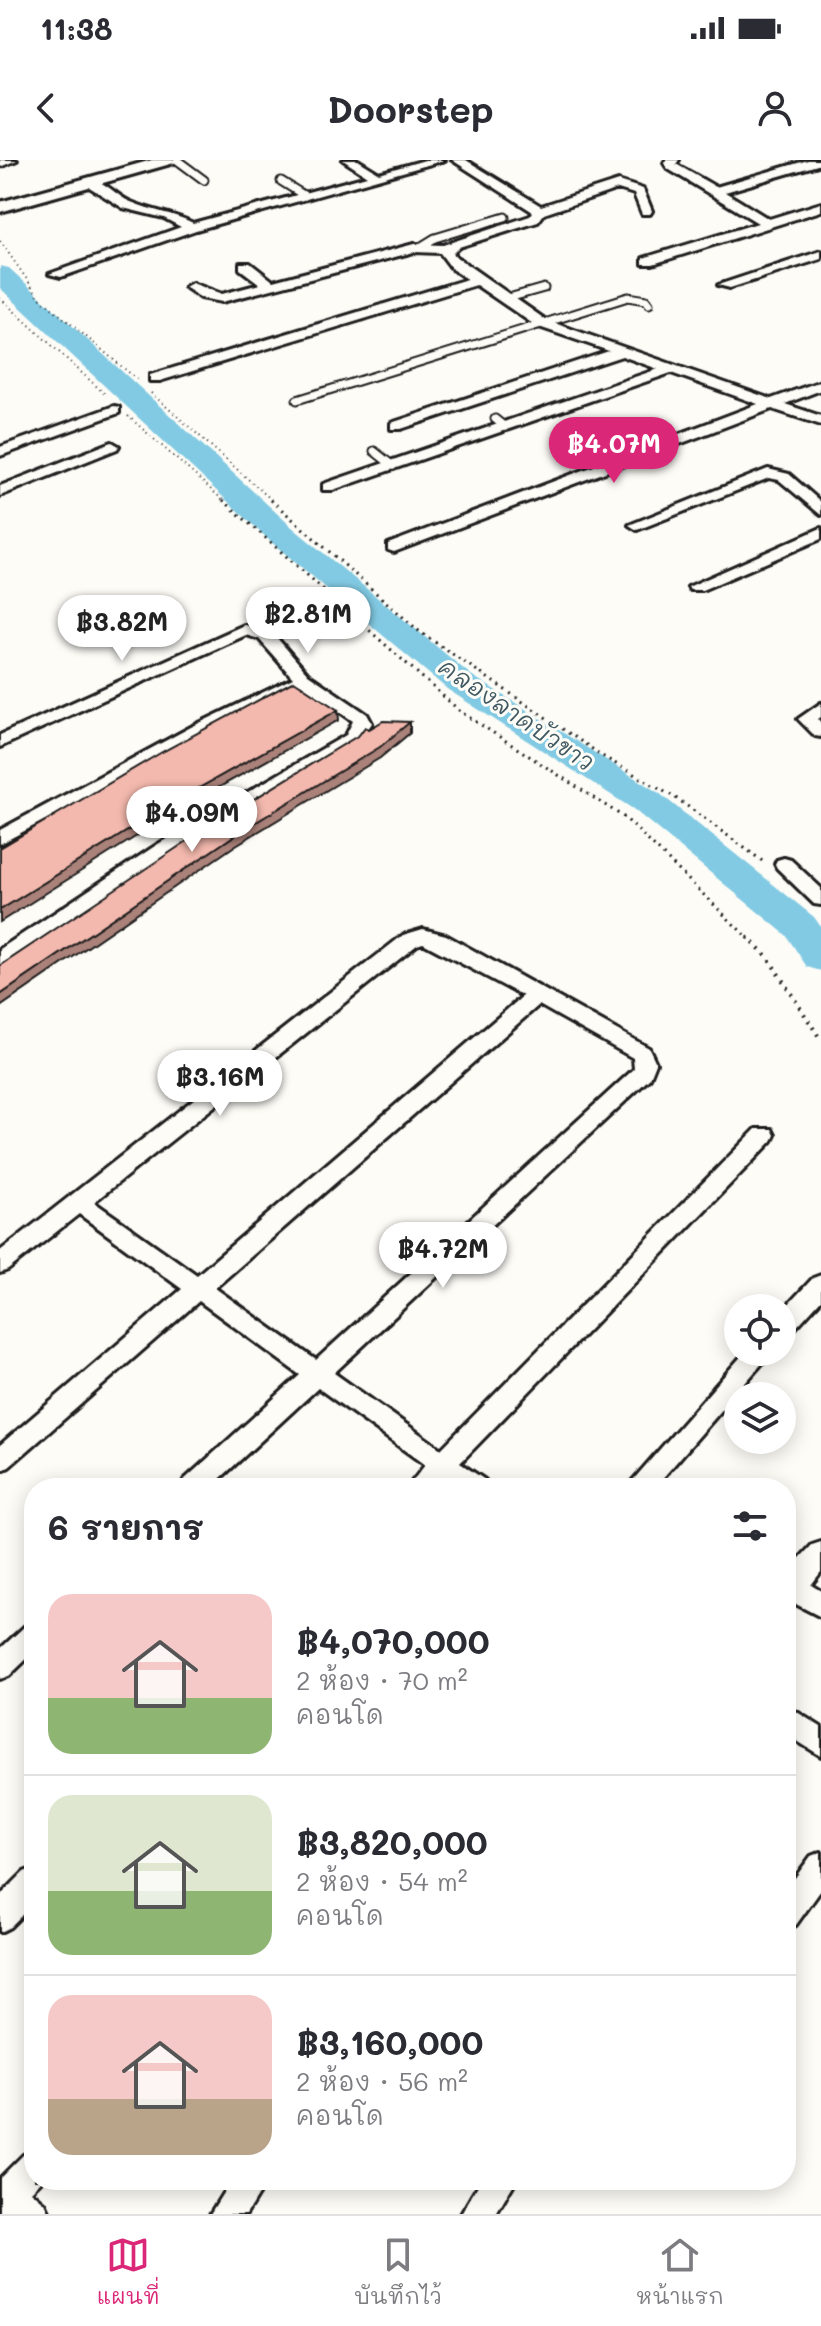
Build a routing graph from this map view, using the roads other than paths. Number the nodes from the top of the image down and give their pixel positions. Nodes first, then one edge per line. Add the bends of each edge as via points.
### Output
1 (11, 160) edge
2 (169, 160) edge
3 (177, 160) edge
4 (349, 160) edge
5 (439, 160) edge
6 (458, 160) edge
7 (673, 160) edge
8 (821, 160) edge
9 (0, 163) edge
10 (378, 177) junction
11 (204, 180) dead end
12 (281, 181) dead end
13 (90, 182) junction
14 (713, 192) junction
15 (305, 196) junction
16 (0, 207) edge
17 (821, 207) edge
18 (540, 211) junction
19 (646, 211) dead end
20 (505, 217) dead end
21 (767, 223) junction
22 (192, 227) junction
23 (422, 246) junction
24 (446, 249) junction
25 (821, 255) edge
26 (648, 261) dead end
27 (245, 266) dead end
28 (56, 274) dead end
29 (477, 280) junction
30 (725, 285) dead end
31 (271, 286) junction
32 (192, 287) dead end
33 (544, 288) dead end
34 (505, 299) junction
35 (649, 304) dead end
36 (541, 323) junction
37 (620, 352) junction
38 (670, 369) junction
39 (155, 378) dead end
40 (821, 385) edge
41 (297, 400) dead end
42 (770, 405) junction
43 (119, 410) road end
44 (821, 421) edge
45 (396, 426) dead end
46 (112, 446) dead end
47 (374, 451) dead end
48 (0, 452) edge
49 (393, 466) junction
50 (328, 487) dead end
51 (0, 491) edge
52 (821, 510) edge
53 (637, 525) dead end
54 (821, 533) edge
55 (394, 547) dead end
56 (696, 587) dead end
57 (302, 678) junction
58 (821, 708) edge
59 (821, 732) edge
60 (0, 742) edge
61 (0, 838) edge
62 (777, 866) road end
63 (821, 899) edge
64 (0, 958) edge
65 (537, 995) junction
66 (764, 1135) dead end
67 (78, 1202) junction
68 (0, 1264) edge
69 (821, 1284) edge
70 (199, 1287) junction
71 (796, 1312) edge
72 (747, 1366) edge
73 (319, 1372) junction
74 (0, 1460) edge
75 (443, 1464) junction
76 (204, 1478) edge
77 (429, 1478) edge
78 (462, 1478) edge
79 (647, 1478) edge
80 (821, 1553) edge
81 (796, 1580) edge
82 (796, 1591) edge
83 (821, 1605) edge
84 (24, 1644) edge
85 (0, 1667) edge
86 (796, 1725) edge
87 (821, 1743) edge
88 (821, 1866) edge
89 (24, 1892) edge
90 (796, 1901) edge
91 (0, 1917) edge
92 (24, 2177) edge
93 (244, 2190) edge
94 (493, 2190) edge
95 (0, 2202) edge
96 (34, 2214) edge
97 (226, 2214) edge
98 (477, 2214) edge

1 - 9 street
2 - 13 street
3 - 11 lane
4 - 10 street
5 - 10 street
6 - 18 street
7 - 14 street via 672,166
8 - 14 street
10 - 15 street
12 - 15 lane
13 - 16 street
13 - 22 street via 127,205
14 - 21 street
15 - 22 street
17 - 21 street
18 - 19 street via 618,185 639,192
18 - 24 street via 534,219 465,238
20 - 23 lane
21 - 26 street
22 - 28 street
23 - 24 street
23 - 31 street
24 - 29 street via 446,255
25 - 30 street
27 - 31 street
29 - 34 street
29 - 39 street
31 - 32 street via 222,298
33 - 34 lane
34 - 36 street
35 - 36 lane via 628,297
36 - 37 street
36 - 41 lane
37 - 38 street
37 - 45 street
38 - 42 street
38 - 49 street via 500,423
40 - 42 street
42 - 44 street
42 - 55 street
43 - 48 street
46 - 51 street
47 - 49 lane
49 - 50 street
52 - 53 street via 784,477 768,473
54 - 56 street
57 - 60 street via 265,635 244,630
57 - 61 street
57 - 64 street via 361,718 360,731 165,848
58 - 59 street via 807,719
62 - 63 street
65 - 67 street via 439,940 410,940
65 - 70 street
65 - 73 street via 642,1053 643,1073
66 - 75 street
67 - 68 street
67 - 70 street
69 - 71 street
70 - 73 street
70 - 74 street
72 - 79 street
73 - 75 street
73 - 76 street
75 - 77 street
75 - 78 street
80 - 81 street
82 - 83 street
84 - 85 street
86 - 87 street
88 - 90 street
89 - 91 street
92 - 95 street
93 - 97 street
94 - 98 street
95 - 96 street via 23,2204

